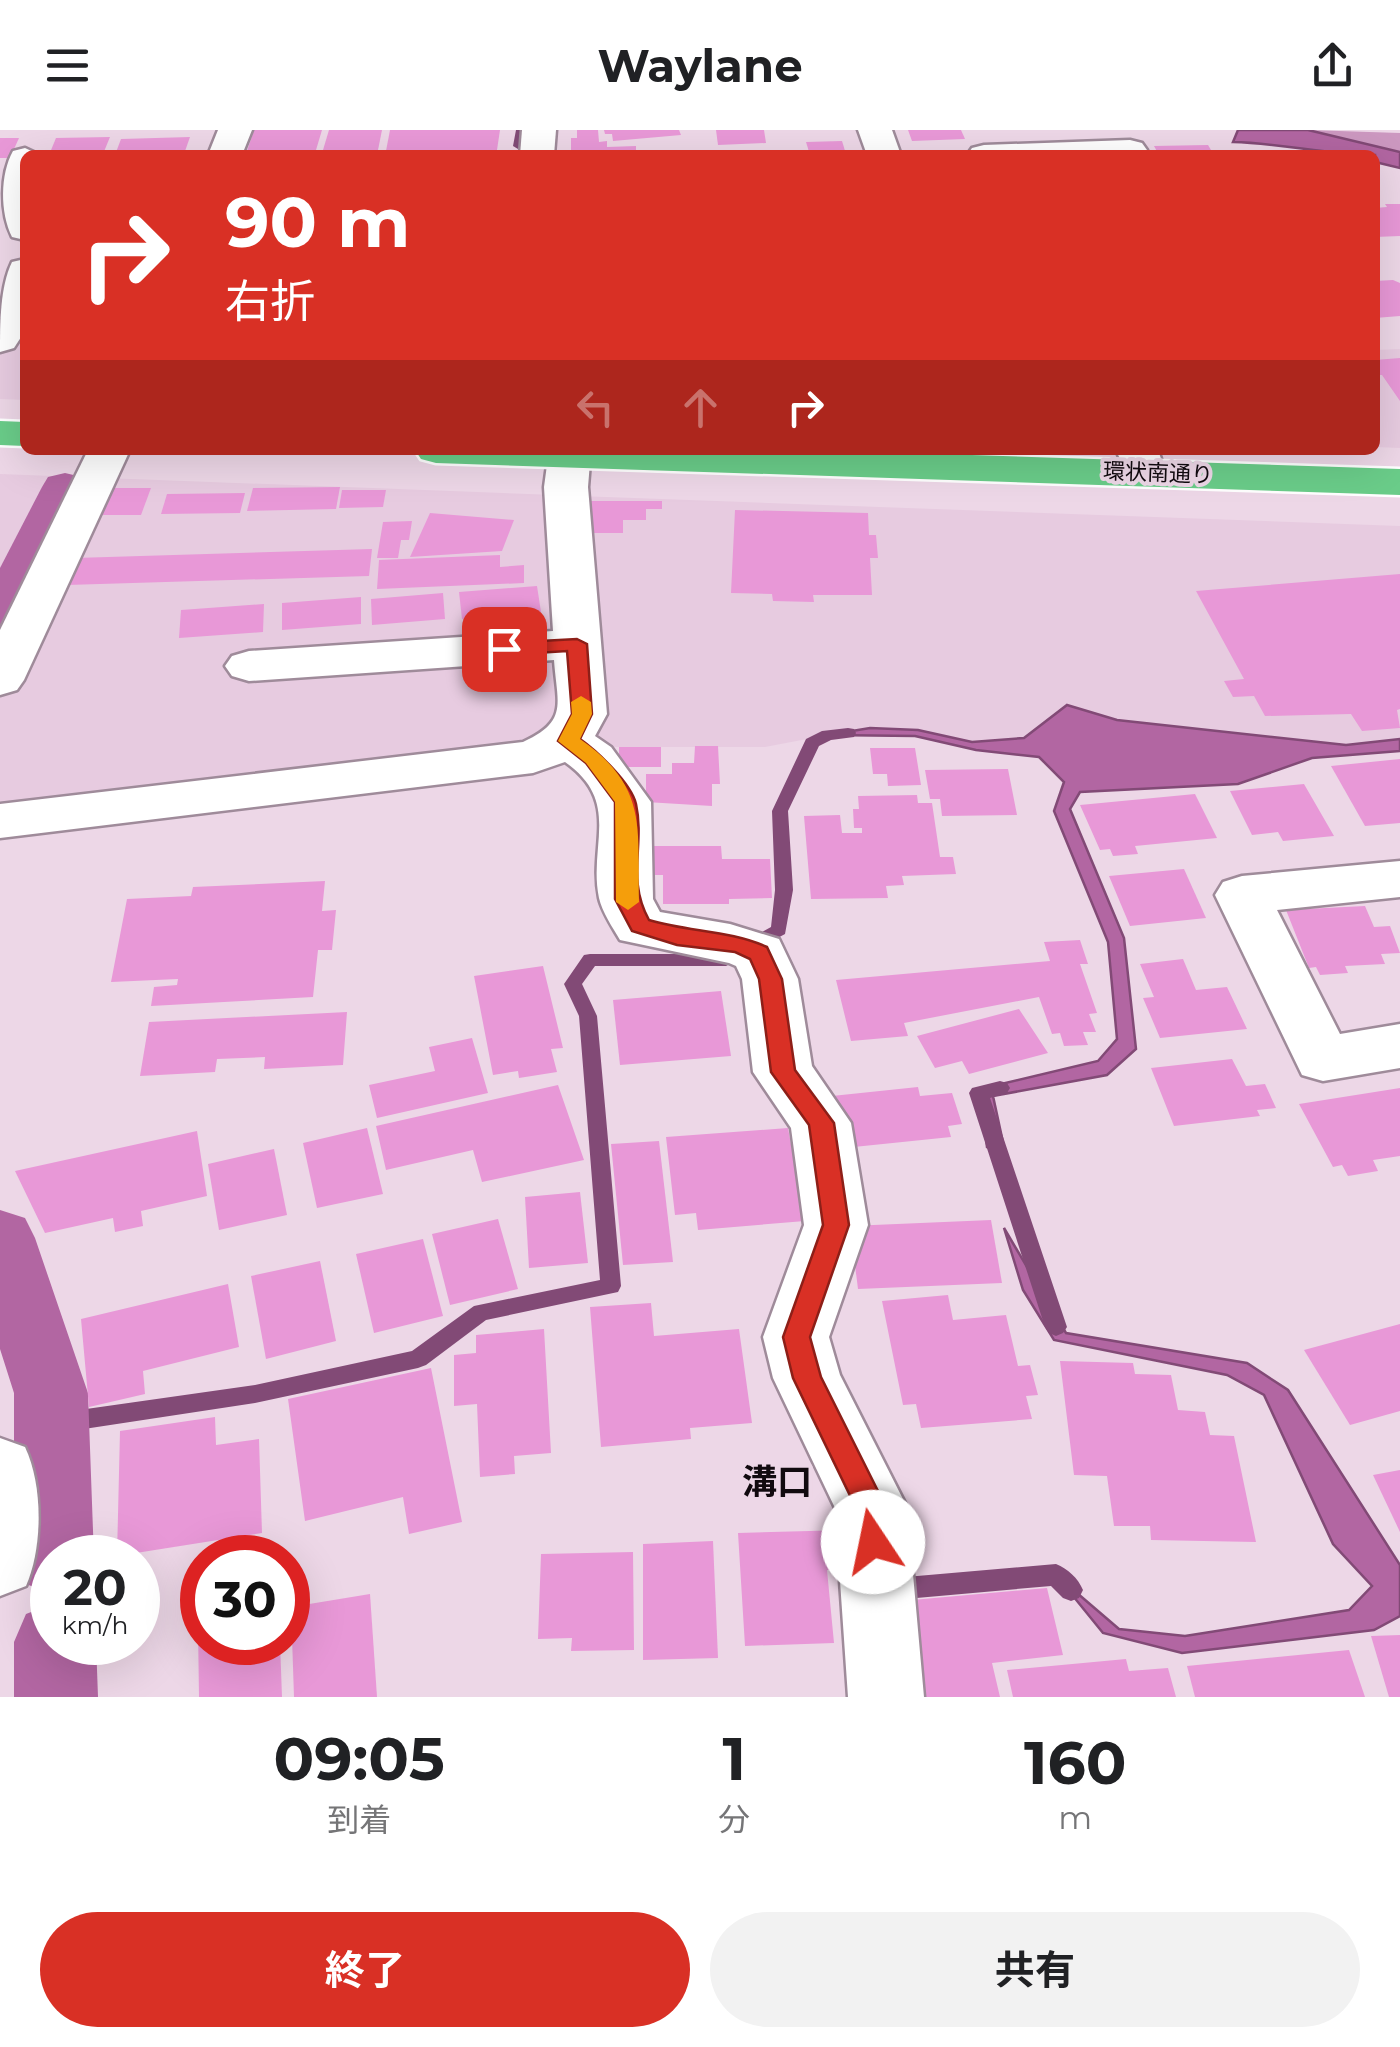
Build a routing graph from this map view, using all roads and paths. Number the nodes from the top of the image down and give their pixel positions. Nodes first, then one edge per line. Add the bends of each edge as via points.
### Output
1 (1128, 145) edge
2 (1056, 150) edge
3 (20, 291) edge
4 (0, 340) edge
5 (106, 455) edge
6 (570, 455) edge
7 (713, 455) edge
8 (1141, 461) edge
9 (1400, 482) edge
10 (577, 644) junction
11 (249, 666) dead end
12 (0, 680) edge
13 (568, 741) junction
14 (0, 821) edge
15 (1400, 879) edge
16 (1400, 1046) edge
17 (0, 1469) edge
18 (0, 1562) edge
19 (884, 1690) edge

1 - 2 street
3 - 4 street
5 - 12 street
6 - 10 street
7 - 8 highway, 環状南通り
8 - 9 highway, 環状南通り
10 - 11 street
10 - 13 street via 582,714
13 - 14 street via 532,757
13 - 19 street via 593,758 625,802 626,899 640,926 749,949 770,979 783,1072 821,1123 836,1225 796,1337 807,1378 871,1507
15 - 16 street via 1242,895 1323,1058
17 - 18 street

